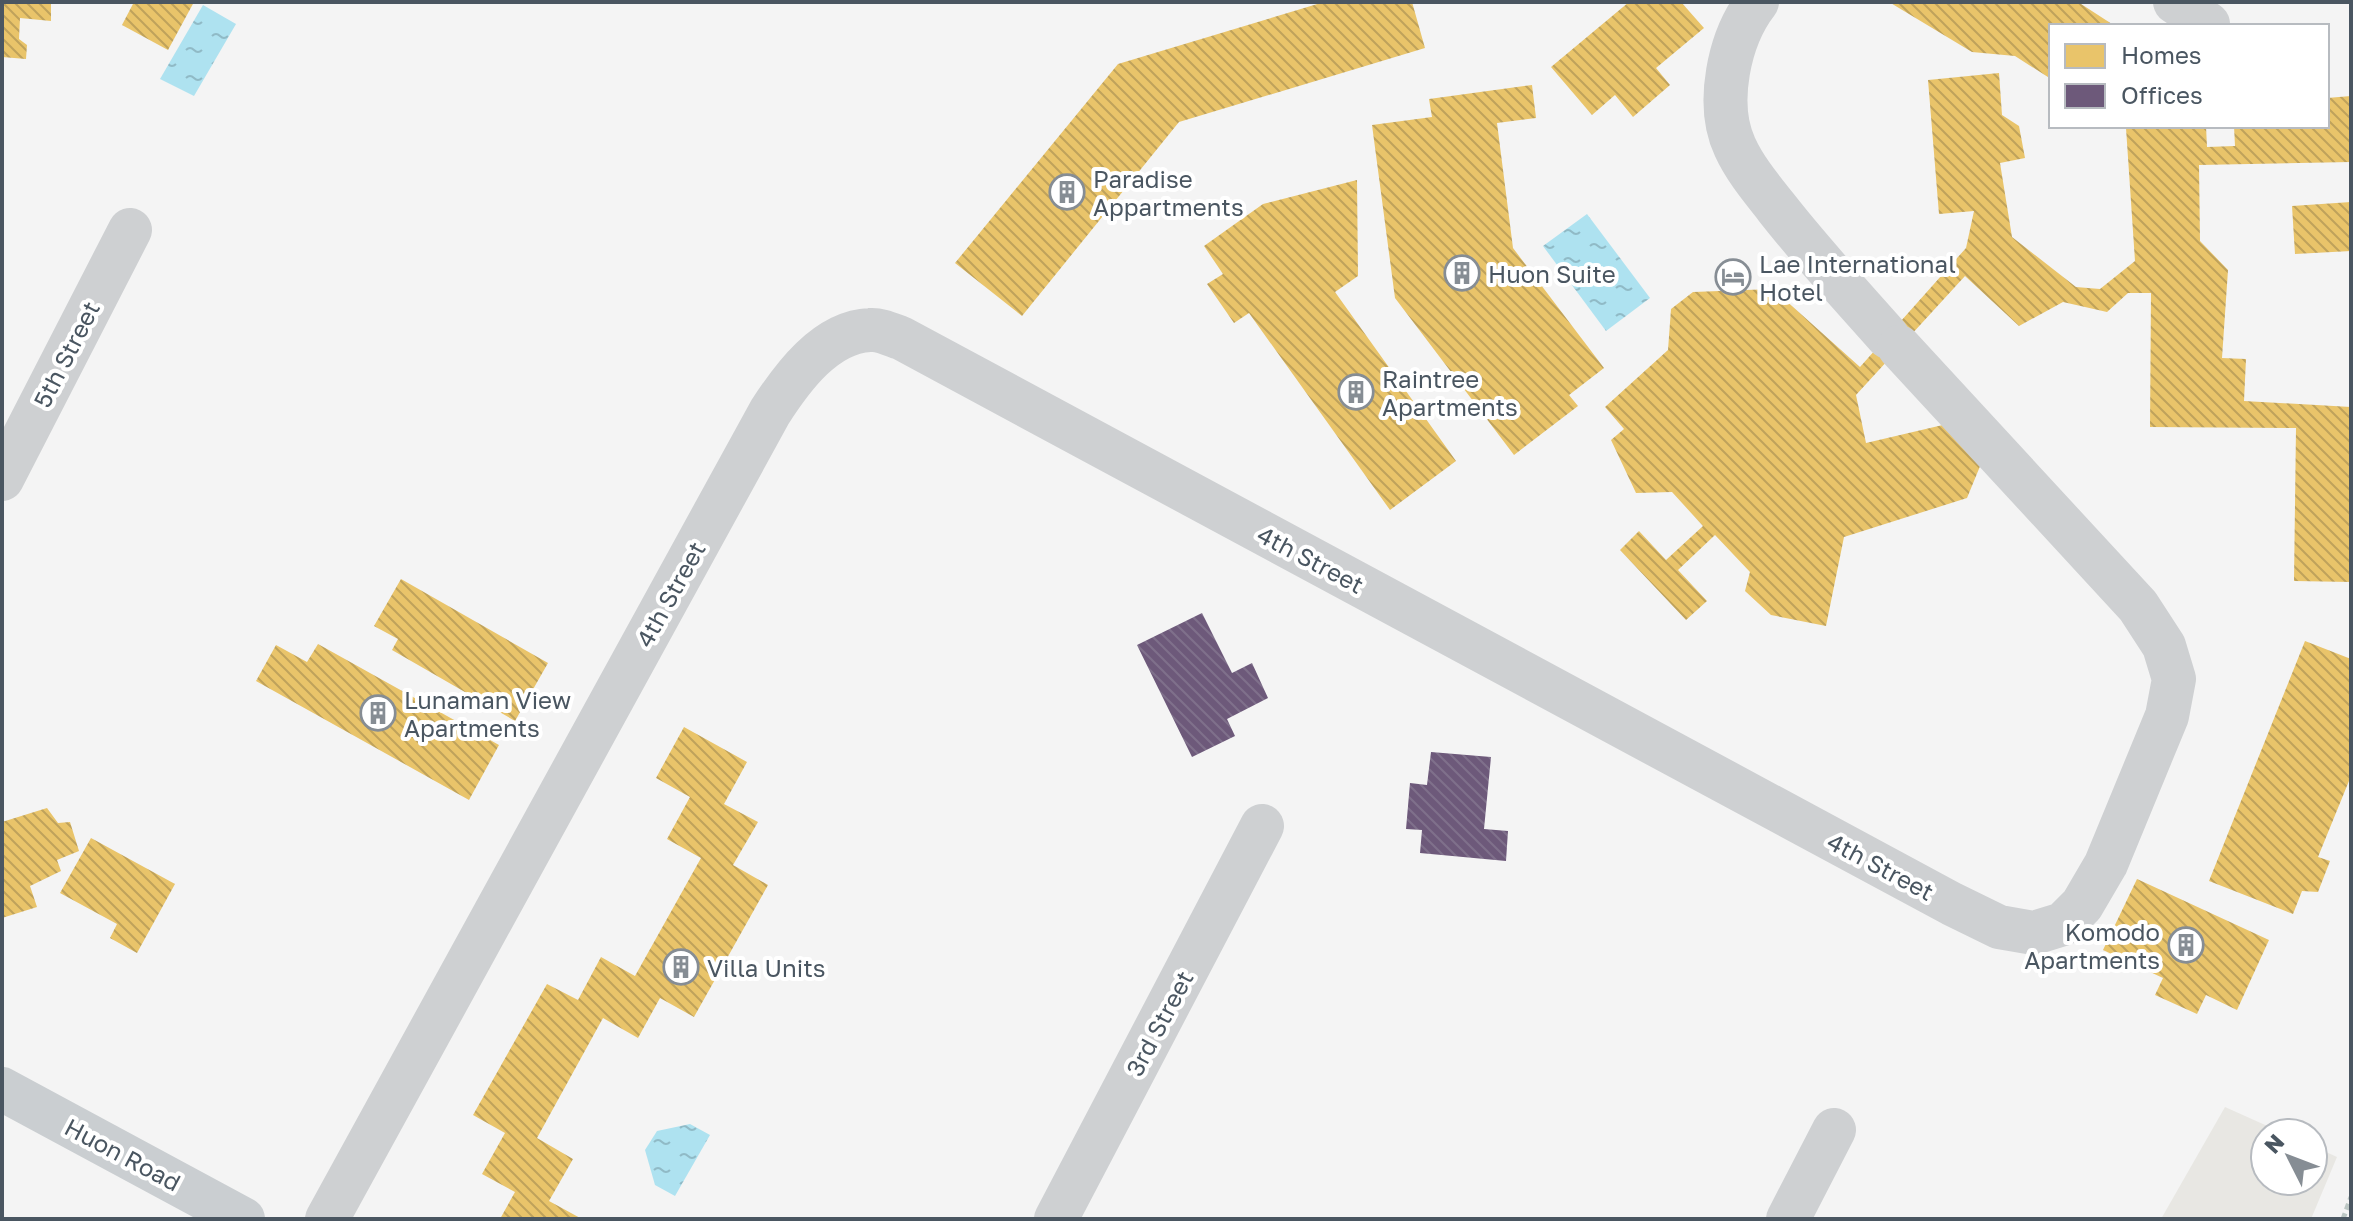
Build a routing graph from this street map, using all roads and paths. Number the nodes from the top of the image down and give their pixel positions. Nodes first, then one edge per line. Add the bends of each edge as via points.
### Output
1 (1757, 2) edge
2 (130, 230) dead end
3 (2, 479) edge
4 (1262, 826) dead end
5 (2, 1089) edge
6 (1834, 1130) dead end
7 (2351, 1197) edge
8 (243, 1219) edge
9 (327, 1219) edge
10 (1056, 1219) edge
11 (1788, 1219) edge
12 (2343, 1219) edge

1 - 9 street, 4th Street via 1733,52 1726,112 1733,144 1749,174 1796,234 2138,606 2164,646 2174,679 2167,716 2106,864 2082,905 2063,924 2034,933 1999,927 1964,910 901,338 872,329 823,349 794,376 770,412
2 - 3 street, 5th Street
4 - 10 street, 3rd Street
5 - 8 main road, Huon Road
6 - 11 street
7 - 12 path

